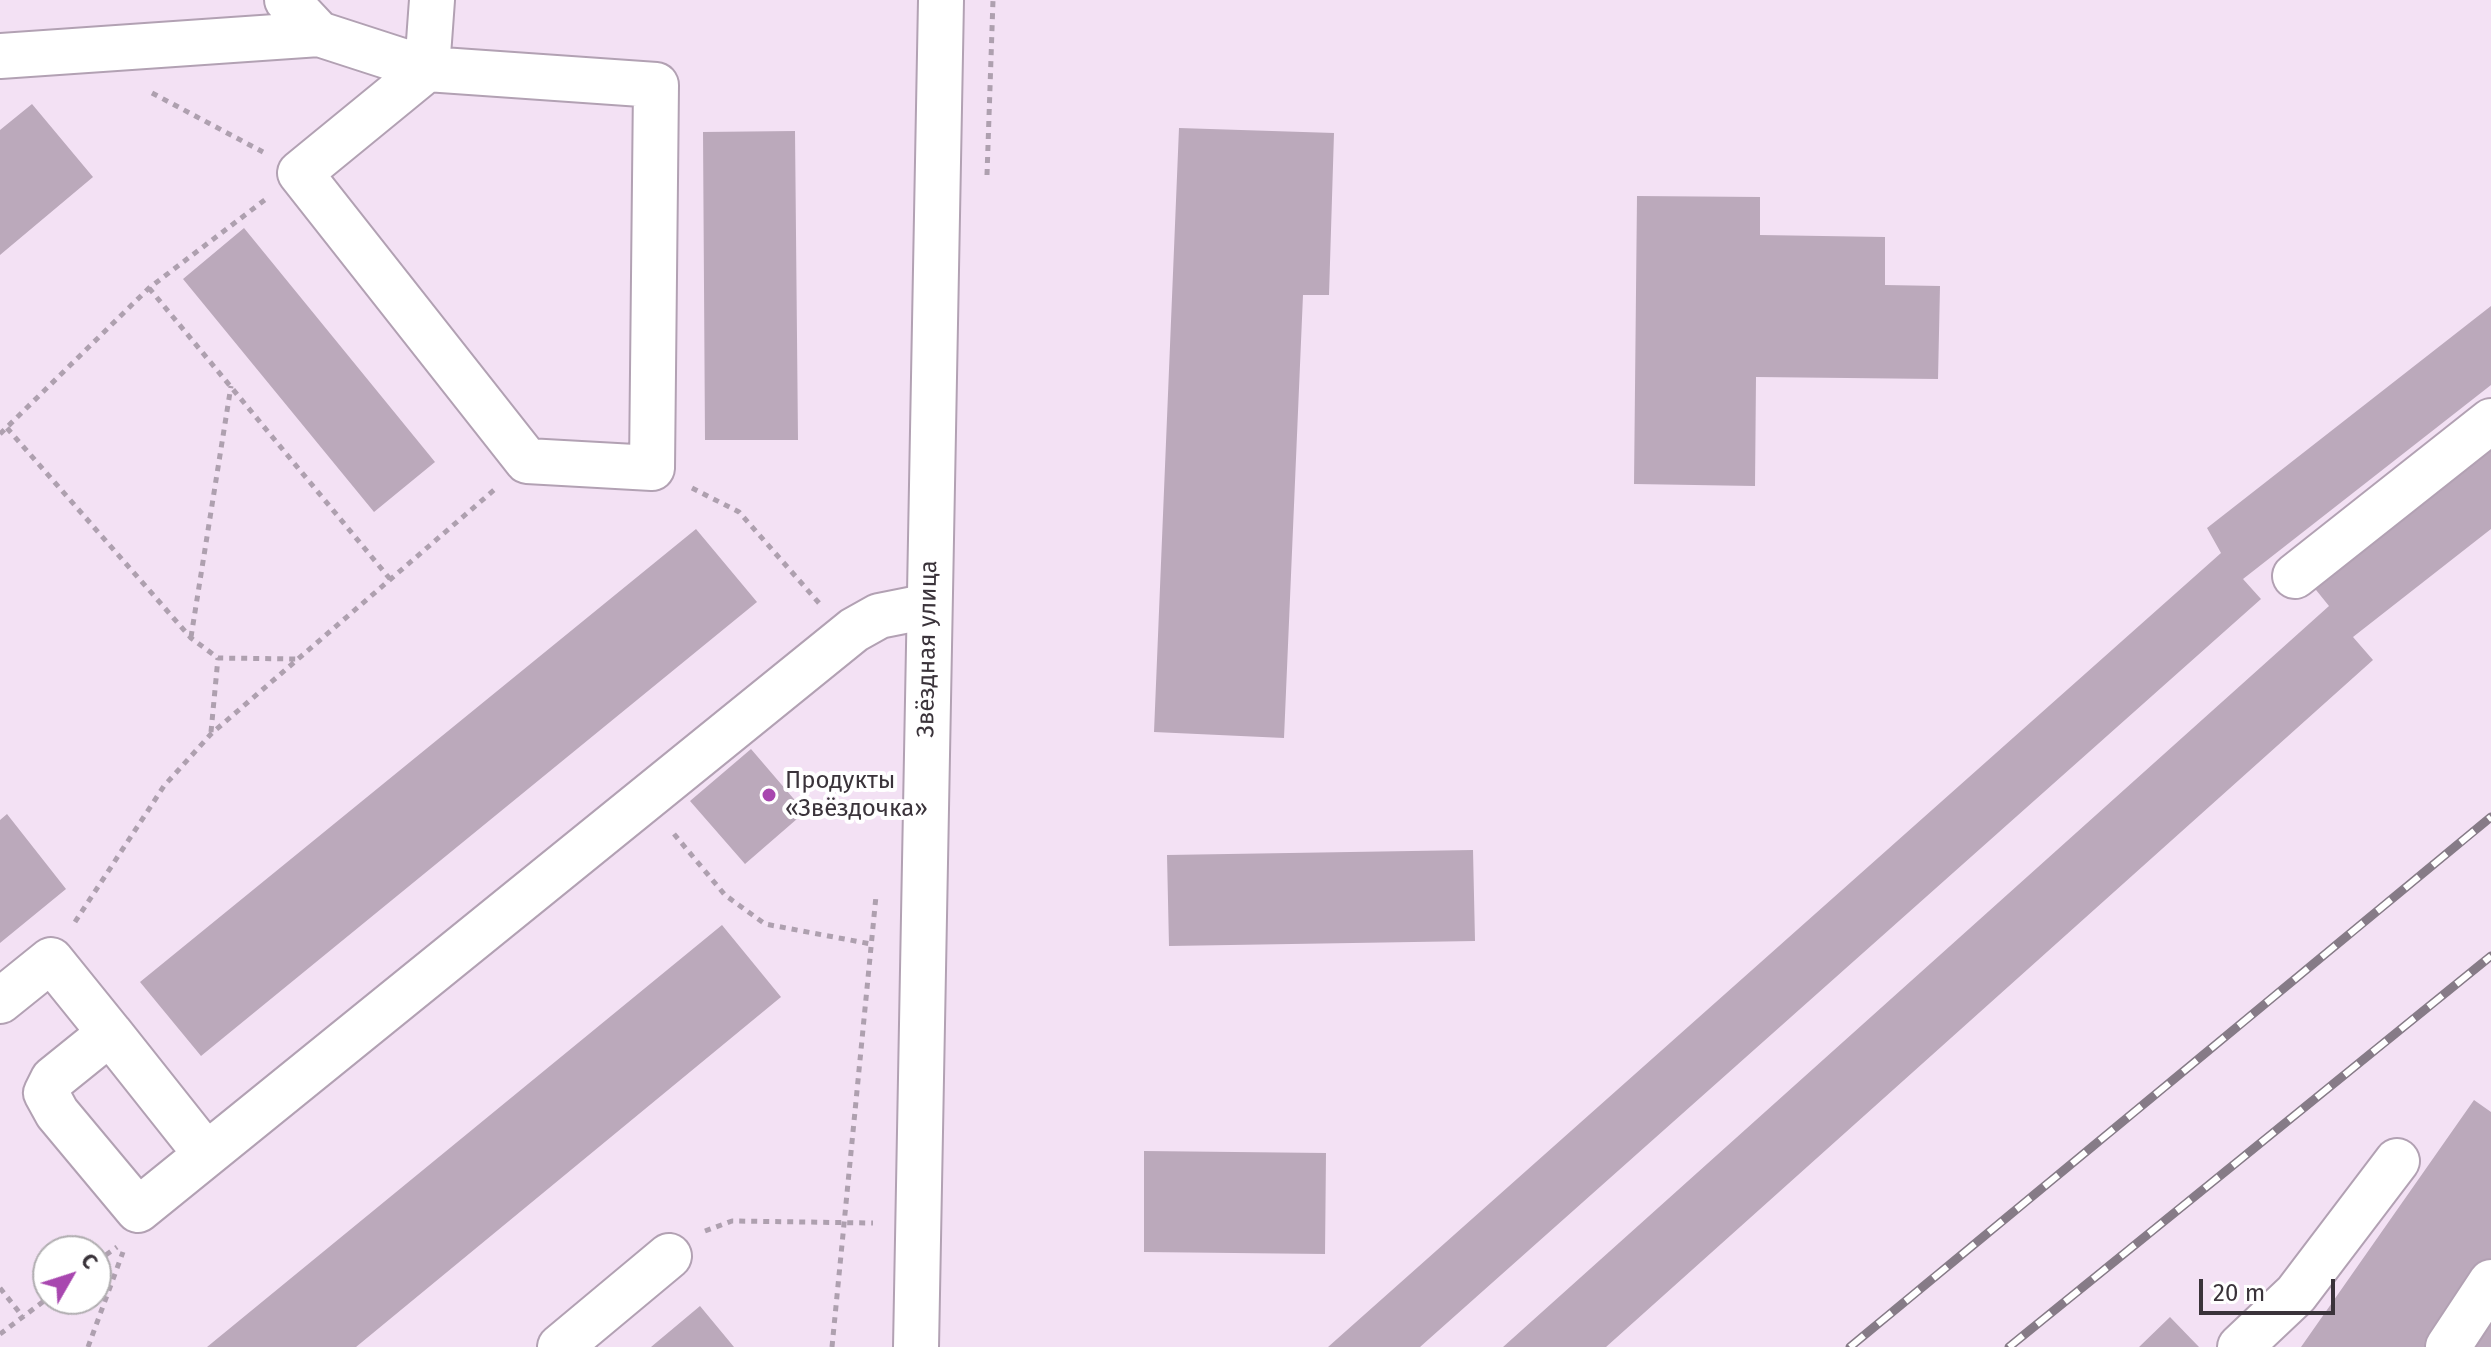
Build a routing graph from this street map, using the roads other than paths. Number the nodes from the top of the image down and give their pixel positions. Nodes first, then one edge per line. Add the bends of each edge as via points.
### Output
1 (287, 0) edge
2 (432, 0) edge
3 (941, 0) edge
4 (319, 34) junction
5 (0, 56) edge
6 (427, 69) junction
7 (2491, 421) edge
8 (2295, 576) dead end
9 (929, 606) junction
10 (0, 1001) edge
11 (110, 1033) junction
12 (206, 1154) junction
13 (2397, 1161) dead end
14 (669, 1256) road end
15 (2491, 1282) edge
16 (560, 1347) edge
17 (916, 1347) edge
18 (2240, 1347) edge
19 (2448, 1347) edge

1 - 4 main road
2 - 6 main road
3 - 9 main road, Звёздная улица
4 - 5 main road
4 - 6 main road
6 - 6 main road via 300,173 527,461 652,468 656,85
7 - 8 main road
9 - 12 main road via 879,616 854,630
9 - 17 main road, Звёздная улица
10 - 11 main road via 51,960
11 - 12 main road
11 - 12 main road via 53,1079 46,1093 57,1113 138,1210
13 - 18 main road via 2296,1294
14 - 16 main road
15 - 19 main road

